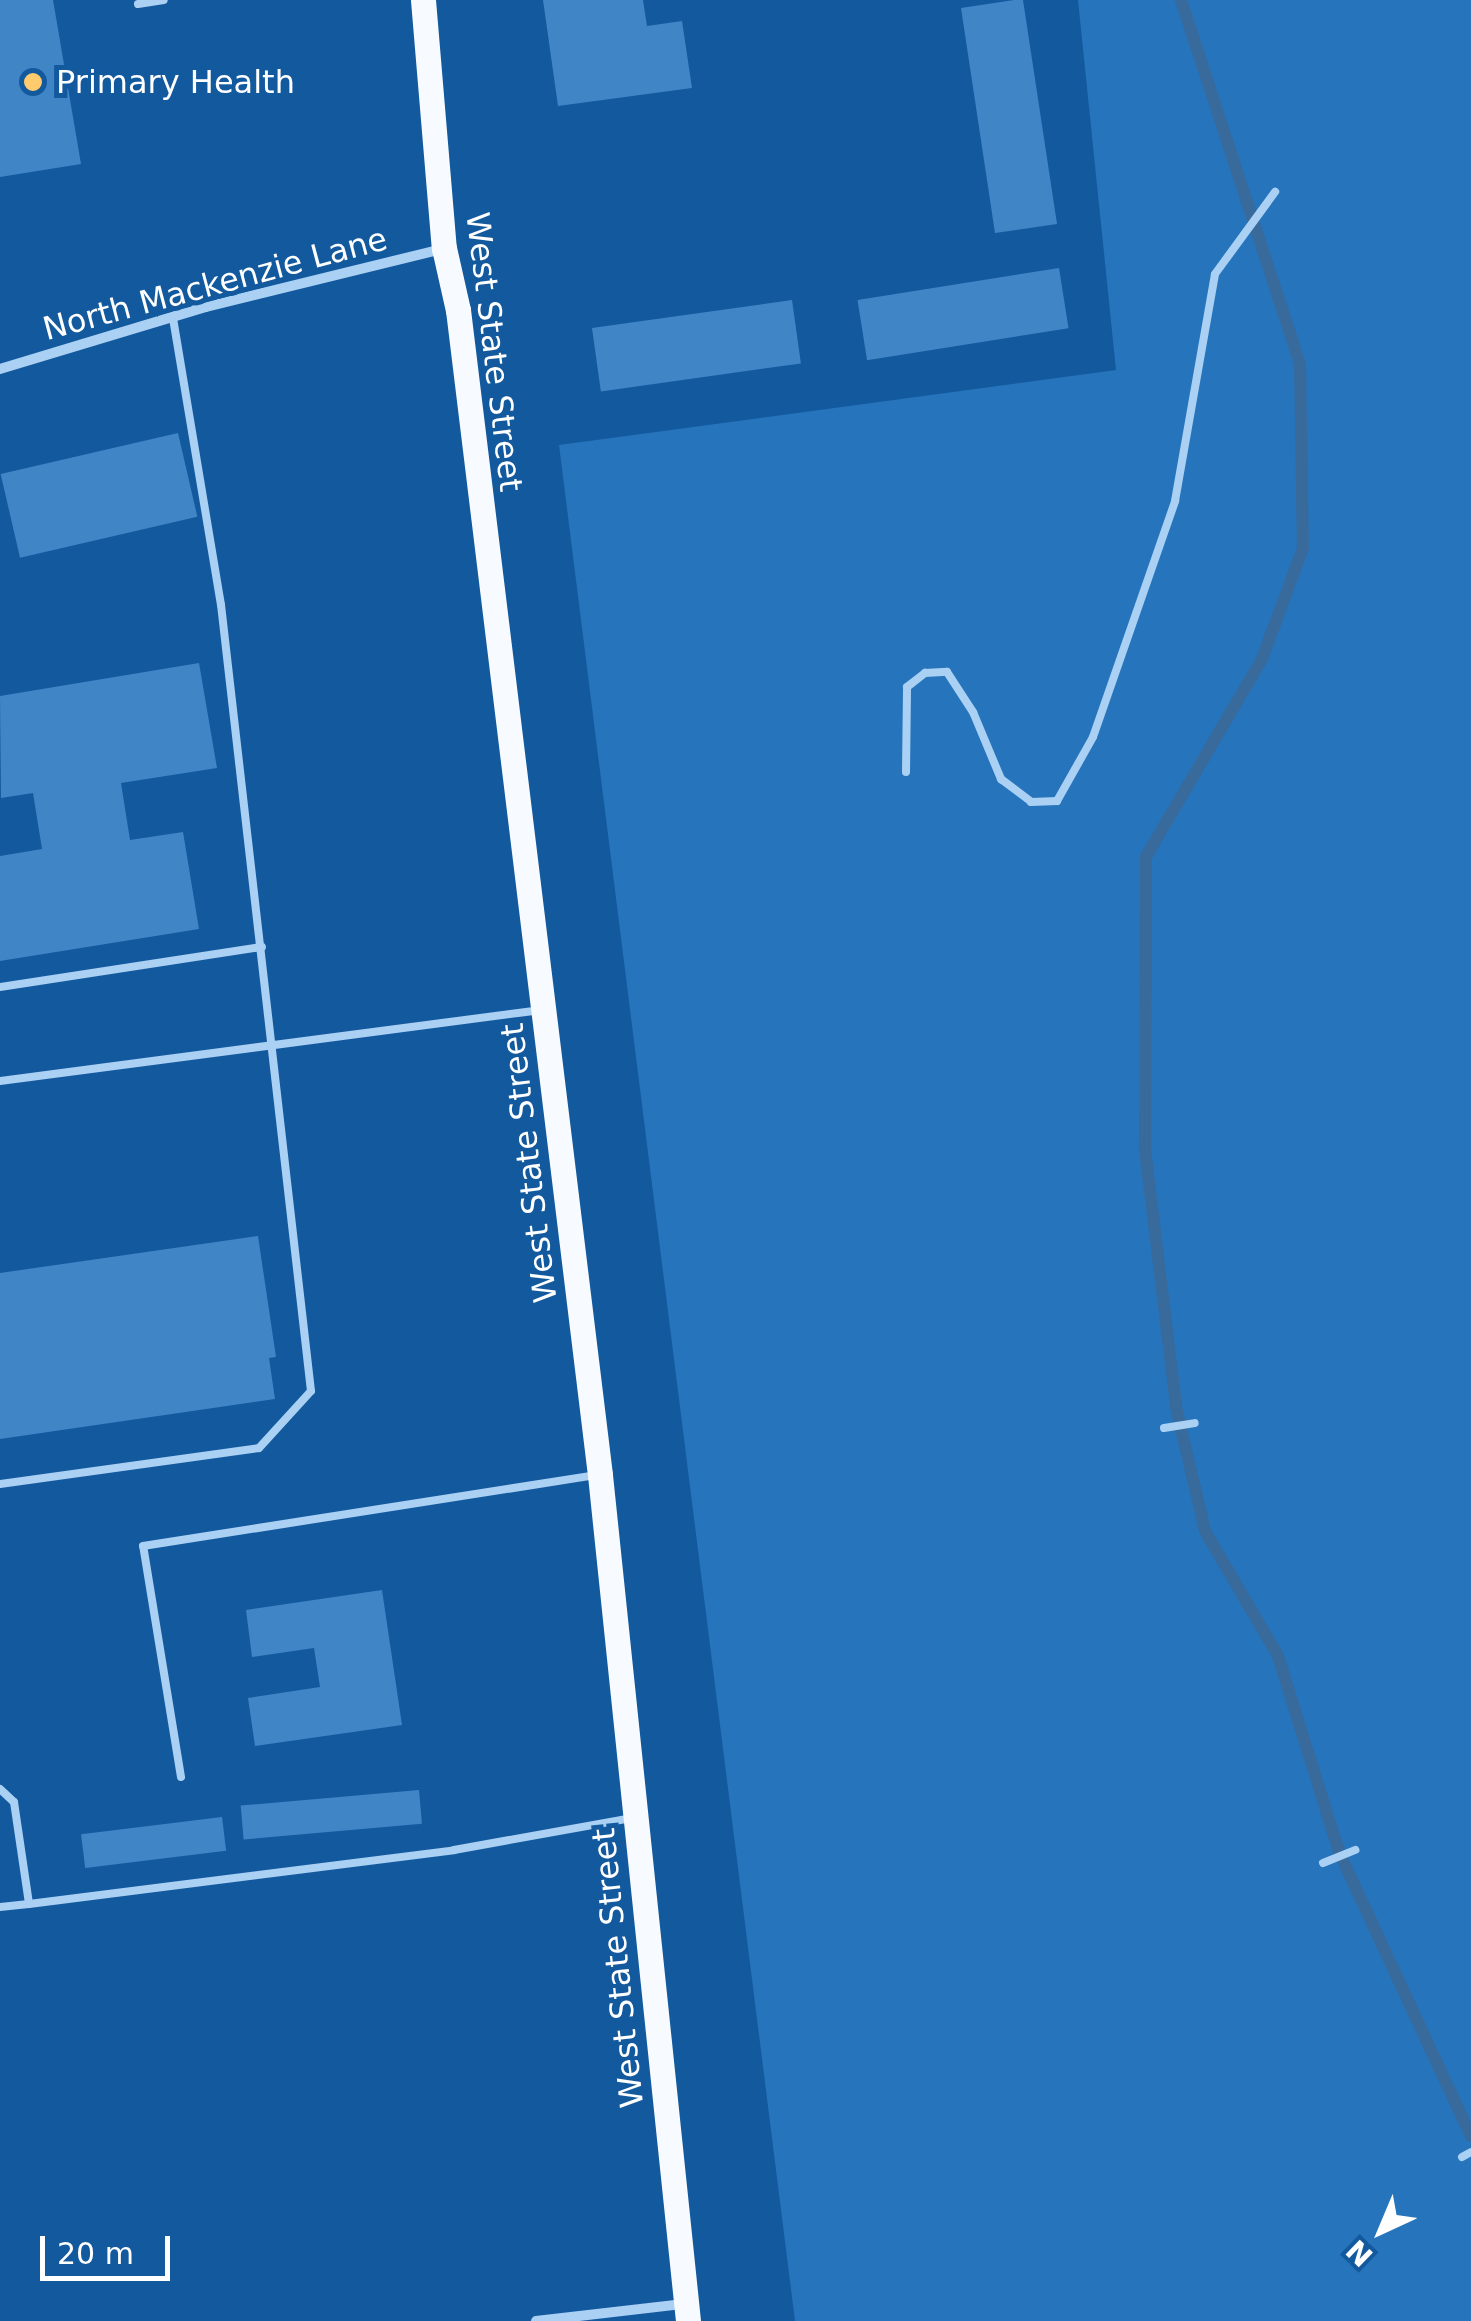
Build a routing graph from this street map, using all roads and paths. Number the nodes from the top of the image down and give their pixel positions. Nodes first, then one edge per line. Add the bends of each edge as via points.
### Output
1 (164, 0) edge
2 (423, 0) edge
3 (138, 4) dead end
4 (1274, 192) dead end
5 (444, 248) junction
6 (174, 318) junction
7 (0, 370) edge
8 (906, 772) dead end
9 (262, 947) junction
10 (0, 987) edge
11 (543, 1010) junction
12 (274, 1045) junction
13 (0, 1081) edge
14 (1195, 1424) dead end
15 (1164, 1428) dead end
16 (600, 1475) junction
17 (0, 1484) edge
18 (181, 1778) dead end
19 (0, 1789) edge
20 (636, 1817) junction
21 (1355, 1850) dead end
22 (1322, 1863) dead end
23 (29, 1904) junction
24 (0, 1907) edge
25 (1471, 2152) edge
26 (1462, 2157) dead end
27 (687, 2312) edge
28 (536, 2321) edge

1 - 3 lane
2 - 5 main road, West State Street
4 - 8 lane via 1215,274 1175,501 1094,737 1057,800 1030,802 1001,780 973,712 947,672 925,673 907,687
5 - 6 street, North Mackenzie Lane
5 - 11 main road, West State Street via 458,310
6 - 7 street, North Mackenzie Lane
6 - 9 lane via 218,586
9 - 10 lane
9 - 12 lane
11 - 12 lane
11 - 16 main road, West State Street
12 - 13 lane
12 - 17 lane via 311,1391 259,1448
14 - 15 lane
16 - 18 lane via 143,1546
16 - 20 main road, West State Street
19 - 23 lane via 14,1802
20 - 23 lane via 454,1850
20 - 27 main road, West State Street
21 - 22 lane
23 - 24 lane
25 - 26 lane
27 - 28 street

